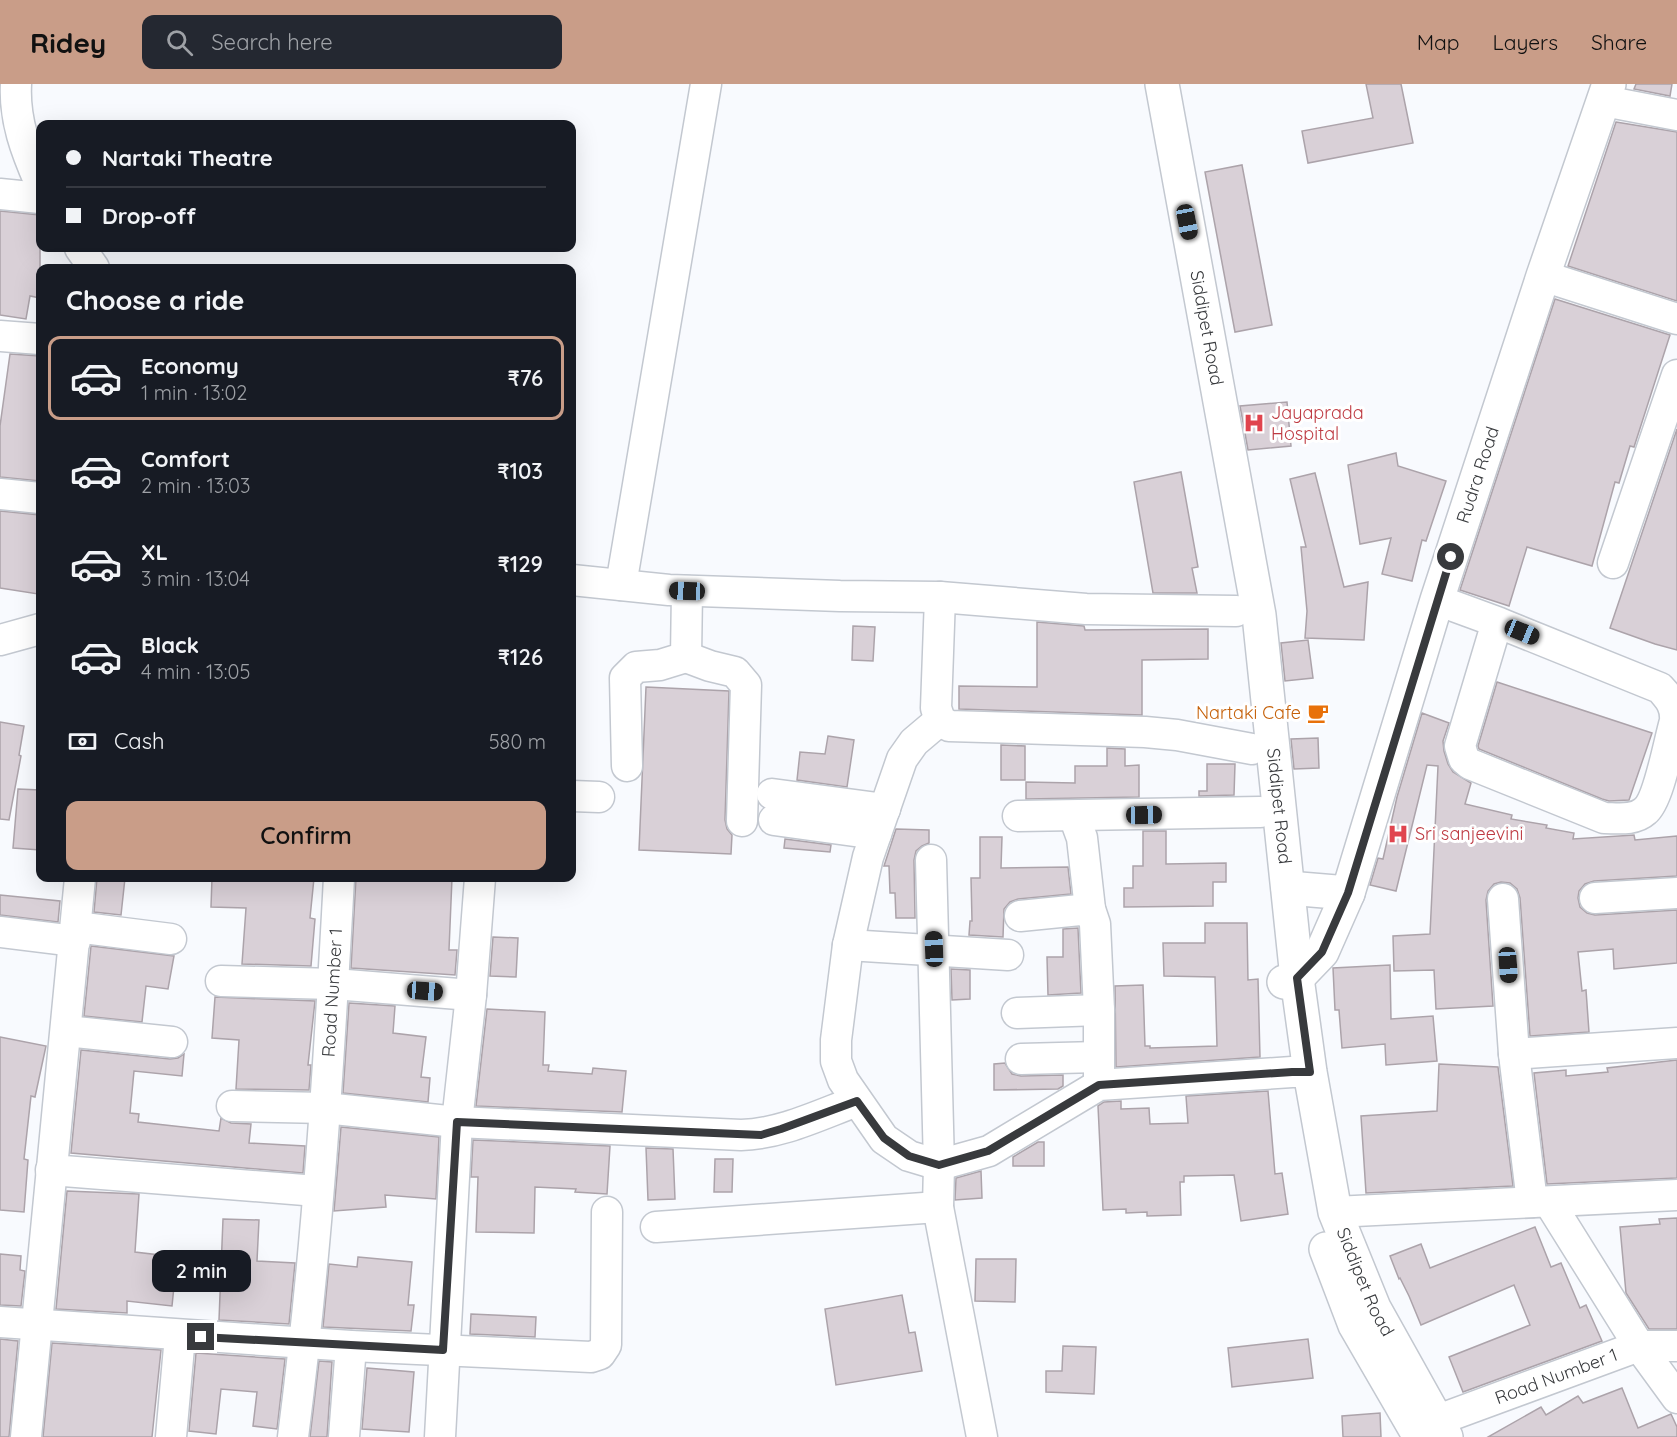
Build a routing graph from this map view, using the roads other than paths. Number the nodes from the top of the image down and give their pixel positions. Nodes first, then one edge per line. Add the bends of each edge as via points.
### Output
1 (16, 84) edge
2 (706, 84) edge
3 (1139, 84) edge
4 (1162, 84) edge
5 (1606, 93) edge
6 (1677, 115) edge
7 (36, 174) edge
8 (0, 194) edge
9 (36, 198) edge
10 (1544, 276) junction
11 (1677, 319) edge
12 (0, 336) edge
13 (36, 339) edge
14 (1677, 375) edge
15 (0, 494) edge
16 (36, 498) edge
17 (1613, 563) dead end
18 (576, 580) edge
19 (621, 585) junction
20 (687, 591) junction
21 (940, 597) junction
22 (1437, 600) junction
23 (1236, 611) junction
24 (1497, 622) junction
25 (36, 629) edge
26 (0, 640) edge
27 (686, 657) junction
28 (940, 720) junction
29 (1252, 749) junction
30 (627, 766) dead end
31 (773, 807) dead end
32 (1260, 812) junction
33 (1018, 816) dead end
34 (1074, 816) junction
35 (742, 821) dead end
36 (880, 821) junction
37 (931, 860) dead end
38 (80, 882) edge
39 (339, 882) edge
40 (480, 882) edge
41 (1288, 888) junction
42 (1677, 892) edge
43 (1348, 893) junction
44 (1596, 898) dead end
45 (1503, 899) dead end
46 (1090, 909) junction
47 (1020, 916) dead end
48 (0, 932) edge
49 (76, 934) junction
50 (171, 939) dead end
51 (848, 945) junction
52 (934, 949) junction
53 (1008, 955) dead end
54 (1288, 980) junction
55 (221, 981) dead end
56 (334, 984) junction
57 (471, 995) junction
58 (1099, 1010) junction
59 (1017, 1013) dead end
60 (66, 1031) junction
61 (172, 1042) dead end
62 (1677, 1043) edge
63 (1514, 1054) junction
64 (1021, 1059) dead end
65 (1099, 1071) junction
66 (1301, 1072) junction
67 (857, 1101) junction
68 (232, 1106) dead end
69 (324, 1108) junction
70 (457, 1122) junction
71 (939, 1165) junction
72 (51, 1170) junction
73 (317, 1191) junction
74 (1677, 1196) edge
75 (1540, 1202) junction
76 (938, 1207) junction
77 (607, 1212) dead end
78 (1335, 1212) junction
79 (656, 1227) dead end
80 (0, 1322) edge
81 (36, 1325) junction
82 (180, 1336) junction
83 (305, 1342) junction
84 (351, 1346) junction
85 (1639, 1346) junction
86 (1677, 1346) edge
87 (443, 1350) junction
88 (1677, 1398) edge
89 (1435, 1431) edge
90 (26, 1437) edge
91 (171, 1437) edge
92 (293, 1437) edge
93 (344, 1437) edge
94 (440, 1437) edge
95 (982, 1437) edge

1 - 7 street via 15,104 25,151
2 - 19 street
3 - 23 main road, Siddipet Road
4 - 41 main road, Siddipet Road via 1259,615
5 - 6 street
5 - 10 main road, Rudra Road
8 - 9 street
10 - 11 street
10 - 22 main road, Rudra Road
12 - 13 street
14 - 17 street
15 - 16 street
18 - 19 street
19 - 20 street
20 - 21 street
20 - 27 street
21 - 23 street via 1086,609
21 - 28 street via 936,708
22 - 24 street
22 - 43 main road, Rudra Road
23 - 29 main road, Siddipet Road
24 - 24 street via 1460,746 1464,759 1604,818 1628,819 1645,812 1654,799 1675,721 1676,709 1669,697 1660,688
25 - 26 street
27 - 30 street via 636,667 625,678
27 - 35 street via 735,672 746,685
28 - 29 street via 949,726 1145,732
28 - 36 street via 914,742 902,759
29 - 32 main road, Siddipet Road
31 - 36 street
32 - 34 street
32 - 54 main road, Siddipet Road
33 - 34 street
34 - 46 street via 1082,838
36 - 51 street
37 - 52 street
38 - 49 street
39 - 56 street, Road Number 1
40 - 57 street
41 - 43 main road
41 - 54 main road, Siddipet Road
42 - 44 street
43 - 54 main road, Rudra Road via 1322,952
45 - 63 street
46 - 47 street
46 - 58 street via 1095,924
48 - 49 street
49 - 50 street
49 - 60 street
51 - 52 street
51 - 67 street via 836,1061
52 - 53 street
52 - 71 street
54 - 66 main road, Siddipet Road
55 - 56 street
56 - 57 street
56 - 69 street, Road Number 1
57 - 70 street
58 - 59 street
58 - 65 street
60 - 61 street
60 - 72 street
62 - 63 street
63 - 75 street
64 - 65 street
65 - 66 street
65 - 71 street via 988,1151
66 - 78 main road, Siddipet Road
66 - 89 main road, Siddipet Road via 1302,1154 1321,1234 1355,1326
67 - 70 street via 761,1135
67 - 71 street via 884,1138 909,1156
68 - 69 street
69 - 70 street
69 - 73 street, Road Number 1
70 - 87 street
71 - 76 street
72 - 73 street
72 - 81 street
73 - 83 street, Road Number 1
74 - 75 street
75 - 78 street
75 - 85 street
76 - 79 street
76 - 95 street
77 - 87 street via 606,1345 600,1354 591,1357
78 - 89 main road, Siddipet Road via 1374,1308
80 - 81 street
81 - 82 street
81 - 90 street
82 - 83 street
82 - 91 street
83 - 84 street
83 - 92 street, Road Number 1
84 - 87 street
84 - 93 street
85 - 86 street, Road Number 1
85 - 88 street
85 - 89 street, Road Number 1
87 - 94 street

